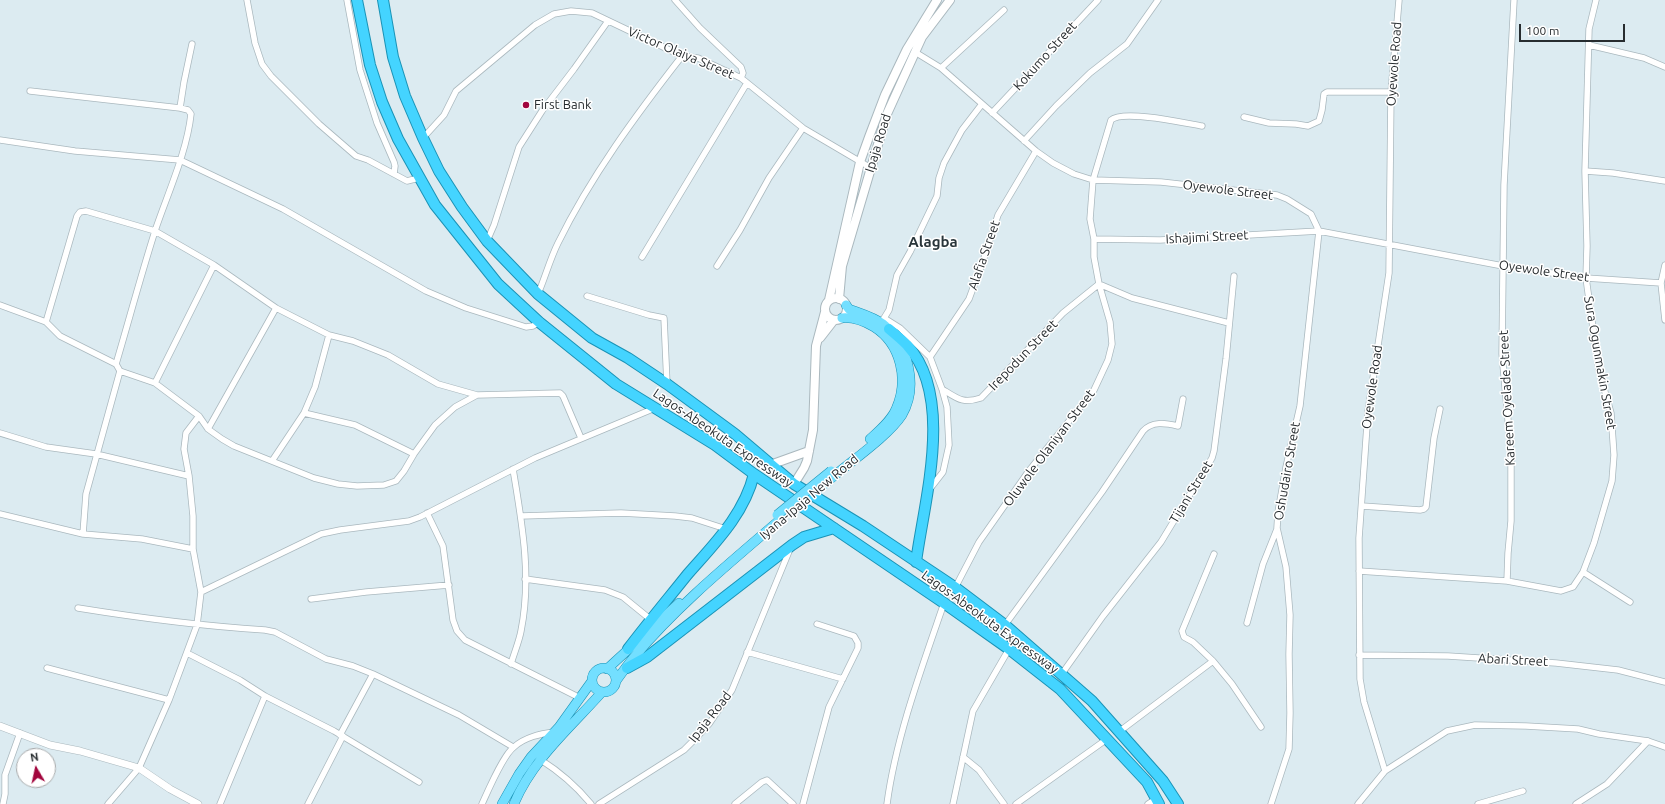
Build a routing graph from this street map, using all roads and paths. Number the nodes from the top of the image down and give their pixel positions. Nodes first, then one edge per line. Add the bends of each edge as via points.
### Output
1 (248, 0) edge
2 (347, 0) edge
3 (357, 0) edge
4 (383, 0) edge
5 (676, 0) edge
6 (937, 0) edge
7 (950, 0) edge
8 (1098, 0) edge
9 (1158, 0) edge
10 (1399, 0) edge
11 (1514, 0) edge
12 (1596, 0) edge
13 (1004, 10) dead end
14 (608, 21) junction
15 (192, 44) dead end
16 (1589, 45) junction
17 (914, 52) junction
18 (682, 56) junction
19 (1665, 67) edge
20 (941, 68) junction
21 (741, 78) junction
22 (747, 83) junction
23 (30, 91) dead end
24 (1391, 92) junction
25 (982, 104) junction
26 (180, 108) junction
27 (992, 113) junction
28 (1244, 117) dead end
29 (1202, 126) dead end
30 (803, 128) junction
31 (423, 138) junction
32 (0, 140) edge
33 (1024, 141) junction
34 (1036, 151) junction
35 (180, 160) junction
36 (860, 162) junction
37 (871, 168) junction
38 (1585, 172) junction
39 (394, 174) junction
40 (419, 178) junction
41 (1093, 180) junction
42 (1665, 181) edge
43 (155, 231) junction
44 (1319, 231) junction
45 (1094, 239) junction
46 (487, 241) junction
47 (1391, 246) junction
48 (642, 257) dead end
49 (214, 265) junction
50 (1665, 265) edge
51 (717, 266) dead end
52 (1503, 266) junction
53 (1234, 276) dead end
54 (1586, 278) junction
55 (1661, 283) junction
56 (1099, 284) junction
57 (538, 294) junction
58 (587, 296) dead end
59 (829, 300) junction
60 (842, 302) junction
61 (0, 305) edge
62 (276, 308) junction
63 (825, 312) junction
64 (838, 319) junction
65 (1665, 320) edge
66 (46, 322) junction
67 (539, 322) junction
68 (885, 323) junction
69 (1229, 323) junction
70 (330, 334) junction
71 (818, 340) junction
72 (930, 357) junction
73 (116, 364) junction
74 (120, 371) junction
75 (155, 383) junction
76 (667, 384) junction
77 (942, 389) junction
78 (477, 395) junction
79 (1183, 399) dead end
80 (655, 408) junction
81 (1440, 409) dead end
82 (304, 413) junction
83 (199, 416) junction
84 (208, 429) junction
85 (0, 433) edge
86 (581, 438) junction
87 (809, 451) junction
88 (96, 454) junction
89 (414, 454) junction
90 (272, 461) junction
91 (770, 465) junction
92 (513, 469) junction
93 (754, 474) junction
94 (833, 474) junction
95 (189, 476) junction
96 (794, 484) junction
97 (928, 492) junction
98 (1362, 506) junction
99 (427, 513) junction
100 (0, 514) edge
101 (521, 516) junction
102 (780, 517) junction
103 (834, 528) junction
104 (1277, 528) junction
105 (727, 529) junction
106 (82, 534) junction
107 (792, 545) junction
108 (193, 549) junction
109 (1214, 554) dead end
110 (916, 562) junction
111 (1359, 571) junction
112 (1582, 572) junction
113 (525, 579) junction
114 (1507, 581) junction
115 (449, 585) junction
116 (955, 588) junction
117 (201, 592) junction
118 (311, 599) dead end
119 (1630, 602) dead end
120 (944, 603) junction
121 (78, 608) dead end
122 (650, 619) junction
123 (818, 624) dead end
124 (1247, 624) dead end
125 (197, 625) junction
126 (1005, 625) junction
127 (628, 649) junction
128 (1009, 649) junction
129 (747, 652) junction
130 (187, 653) junction
131 (1359, 655) junction
132 (1213, 661) junction
133 (511, 664) junction
134 (47, 668) dead end
135 (627, 668) junction
136 (607, 669) junction
137 (374, 674) junction
138 (1061, 675) junction
139 (843, 679) junction
140 (592, 681) junction
141 (616, 681) junction
142 (1665, 682) edge
143 (602, 692) junction
144 (265, 696) junction
145 (580, 698) junction
146 (168, 700) junction
147 (0, 726) edge
148 (1261, 727) dead end
149 (1120, 731) junction
150 (554, 732) junction
151 (20, 733) junction
152 (342, 736) junction
153 (1107, 739) junction
154 (1648, 741) junction
155 (513, 747) junction
156 (1665, 747) edge
157 (963, 757) junction
158 (541, 760) junction
159 (139, 768) junction
160 (1385, 771) junction
161 (419, 782) dead end
162 (1523, 791) dead end
163 (1154, 802) edge
164 (194, 803) edge
165 (2, 804) edge
166 (108, 804) edge
167 (220, 804) edge
168 (308, 804) edge
169 (482, 804) edge
170 (502, 804) edge
171 (514, 804) edge
172 (591, 804) edge
173 (599, 804) edge
174 (735, 804) edge
175 (793, 804) edge
176 (803, 804) edge
177 (887, 804) edge
178 (953, 804) edge
179 (1004, 804) edge
180 (1016, 804) edge
181 (1178, 804) edge
182 (1272, 804) edge
183 (1358, 804) edge
184 (1478, 804) edge
185 (1576, 804) edge

1 - 39 street via 255,43 262,64 271,76 319,124 356,156
2 - 39 street via 360,70 377,123 394,162
3 - 40 highway, Lagos-Abeokuta Expressway via 370,65 382,102
4 - 31 highway, Lagos-Abeokuta Expressway via 393,57 407,102
5 - 21 street via 700,28 741,67
6 - 36 main road, Ipaja Road via 916,31 904,55 885,95
7 - 17 main road, Ipaja Road via 930,24
8 - 27 street, Kokumo Street
9 - 33 street via 1127,44 1090,73
10 - 24 street, Oyewole Road
11 - 52 street, Kareem Oyelade Street via 1504,185
12 - 16 street, Sura Ogunmakin Street via 1588,28
13 - 20 street
14 - 18 street, Victor Olaiya Street
14 - 31 street, Victor Olaiya Street via 592,13 571,11 554,14 534,25 456,91 444,115
14 - 46 street via 519,147
15 - 26 street
16 - 19 street via 1644,58
16 - 38 street, Sura Ogunmakin Street
17 - 20 street, Oyewole Street
17 - 37 main road, Ipaja Road via 887,114
18 - 21 street, Victor Olaiya Street via 698,58
18 - 57 street via 621,137 580,200 556,245
20 - 25 street, Oyewole Street
21 - 22 street, Victor Olaiya Street
22 - 30 street, Victor Olaiya Street
22 - 48 street
23 - 26 street
24 - 28 street via 1327,92 1324,94 1320,121 1308,126 1269,123
24 - 47 street, Oyewole Road
25 - 27 street, Oyewole Street
25 - 68 street via 949,152 937,196 897,274
26 - 35 street via 188,110 191,114
27 - 33 street, Oyewole Street
29 - 41 street, Oluwole Olaniyan Street via 1164,119 1114,117
30 - 36 street, Victor Olaiya Street
30 - 51 street via 769,178
31 - 46 highway, Lagos-Abeokuta Expressway via 447,183
32 - 35 street via 75,151
33 - 34 street, Oyewole Street
34 - 41 street, Oyewole Street via 1064,170
34 - 72 street, Alafia Street via 998,215 969,299
35 - 43 street
35 - 67 street via 283,209 439,297 526,327
36 - 37 street, Victor Olaiya Street
36 - 59 main road, Ipaja Road
37 - 60 main road, Ipaja Road via 842,266
38 - 42 street via 1614,173
38 - 54 street, Sura Ogunmakin Street
39 - 40 street via 407,181
40 - 67 highway, Lagos-Abeokuta Expressway via 435,205 498,284
41 - 44 street, Oyewole Street via 1167,183 1277,195 1311,214
41 - 45 street, Oluwole Olaniyan Street via 1090,219
43 - 49 street
43 - 66 street via 80,212
43 - 73 street
44 - 45 street, Ishajimi Street via 1160,240
44 - 47 street, Oyewole Street
44 - 104 street, Oshudairo Street via 1300,406 1286,467
45 - 56 street, Oluwole Olaniyan Street
46 - 57 highway, Lagos-Abeokuta Expressway
47 - 52 street, Oyewole Street
47 - 98 street, Oyewole Road via 1386,297 1368,411
49 - 62 street
49 - 75 street
50 - 55 street
52 - 54 street, Oyewole Street
52 - 114 street, Kareem Oyelade Street via 1502,354 1511,453 1511,521
53 - 69 street, Tijani Street
54 - 55 street, Oyewole Street
54 - 112 street, Sura Ogunmakin Street via 1599,371 1611,413 1614,455 1612,481 1594,543
55 - 65 street
56 - 69 street via 1132,298
56 - 77 street, Irepodun Street via 1063,313 981,398 971,402 960,400
56 - 116 street, Oluwole Olaniyan Street via 1110,322 1112,344 1108,360 1094,390 1028,472 979,542
57 - 76 highway, Lagos-Abeokuta Expressway via 592,338
58 - 76 street via 664,318
59 - 60 main road
59 - 63 main road via 825,305
60 - 64 main road via 846,313
60 - 68 main road via 849,309
61 - 66 street
62 - 70 street
62 - 84 street
63 - 64 main road via 828,317
63 - 71 main road
64 - 71 main road
64 - 94 main road, Iyana-Ipaja New Road via 850,317 880,331 894,347 902,370 902,383 896,410 886,424
66 - 73 street via 60,336
67 - 80 highway, Lagos-Abeokuta Expressway via 616,384
68 - 72 street via 900,328
68 - 94 main road, Iyana-Ipaja New Road via 902,348 909,367 910,380 906,405 901,416 885,434
68 - 97 highway via 908,346 920,365 928,385 934,433
69 - 138 street, Tijani Street via 1212,458 1161,542
70 - 78 street via 388,355 438,384
70 - 82 street via 315,387
71 - 87 main road via 815,411
72 - 77 street
73 - 74 street
74 - 75 street
74 - 88 street
75 - 83 street
76 - 91 highway, Lagos-Abeokuta Expressway via 735,434
77 - 97 street via 947,407 949,445 943,472
78 - 86 street via 560,393
78 - 89 street via 445,414
79 - 126 street via 1178,426 1168,423 1154,424 1143,431
80 - 86 street
80 - 93 highway, Lagos-Abeokuta Expressway via 715,445
81 - 98 street via 1424,509
82 - 89 street via 355,425
82 - 90 street
83 - 84 street
83 - 95 street via 185,437 184,449
84 - 90 street via 234,446
85 - 88 street via 46,447
86 - 92 street
87 - 91 main road
87 - 96 main road via 804,468
88 - 95 street
88 - 106 street via 84,504
89 - 90 street via 396,481 384,485 338,484 314,478
91 - 96 highway, Lagos-Abeokuta Expressway
92 - 99 street
92 - 101 street
93 - 103 highway, Lagos-Abeokuta Expressway
93 - 105 highway via 744,501
94 - 102 main road, Iyana-Ipaja New Road, bridge
95 - 108 street
96 - 110 highway, Lagos-Abeokuta Expressway
97 - 110 highway
98 - 111 street, Oyewole Road
99 - 115 street via 443,546
99 - 117 street via 409,521 321,534
100 - 106 street
101 - 105 street via 621,513 675,516 692,518
101 - 113 street
102 - 127 main road, Iyana-Ipaja New Road via 731,555
102 - 135 main road, Iyana-Ipaja New Road via 691,599 633,658
103 - 107 highway via 804,537
103 - 120 highway, Lagos-Abeokuta Expressway
104 - 124 street via 1263,564
104 - 182 street, Oshudairo Street via 1286,566 1290,615 1290,714 1288,749
105 - 122 highway
106 - 108 street via 142,539
107 - 129 street, Ipaja Road
107 - 135 highway via 647,657
108 - 117 street
109 - 132 street via 1182,631 1184,637
110 - 116 highway, Lagos-Abeokuta Expressway
111 - 114 street
111 - 131 street, Oyewole Road
112 - 114 street, Sura Ogunmakin Street via 1573,587 1561,591
112 - 119 street
113 - 122 street via 605,590 623,597
113 - 133 street via 526,595 521,633
115 - 118 street
115 - 133 street via 453,620 457,631 465,640
116 - 126 highway, Lagos-Abeokuta Expressway
117 - 125 street
120 - 128 highway, Lagos-Abeokuta Expressway
120 - 177 street via 892,771
121 - 125 street
122 - 127 highway
123 - 139 street via 854,636 858,642 858,648
125 - 130 street
125 - 137 street via 274,632 326,659
126 - 138 highway, Lagos-Abeokuta Expressway
127 - 136 main road, Iyana-Ipaja New Road
128 - 153 highway, Lagos-Abeokuta Expressway via 1060,689
128 - 157 street via 973,711
129 - 139 street
129 - 173 street, Ipaja Road via 732,690 698,736 684,750
130 - 144 street
130 - 146 street
131 - 142 street, Abari Street via 1448,656 1556,663 1618,670
131 - 160 street, Oyewole Road via 1364,702
132 - 148 street
132 - 149 street
133 - 145 street
134 - 146 street
135 - 141 main road, Iyana-Ipaja New Road
136 - 140 main road via 603,668 595,673
136 - 141 main road via 614,673
137 - 152 street
137 - 155 street via 459,715
138 - 149 highway, Lagos-Abeokuta Expressway via 1092,701
139 - 176 street via 828,707
140 - 143 main road via 595,688
140 - 145 main road
141 - 143 main road via 610,691
143 - 158 main road
144 - 152 street
144 - 167 street
145 - 150 main road
146 - 159 street
147 - 151 street
149 - 181 highway, Lagos-Abeokuta Expressway via 1163,781
150 - 155 street via 537,734
150 - 170 main road via 531,757
151 - 159 street via 50,745
151 - 165 street via 5,775
152 - 161 street
152 - 168 street
153 - 163 highway, Lagos-Abeokuta Expressway via 1147,782
153 - 180 street
154 - 156 street
154 - 160 street via 1578,729 1475,725 1448,731
154 - 185 street via 1607,784
155 - 169 street
157 - 178 street
157 - 179 street via 979,770
158 - 171 main road
158 - 172 street via 557,771
159 - 164 street
159 - 166 street
160 - 183 street
162 - 184 street
174 - 175 street via 767,780

